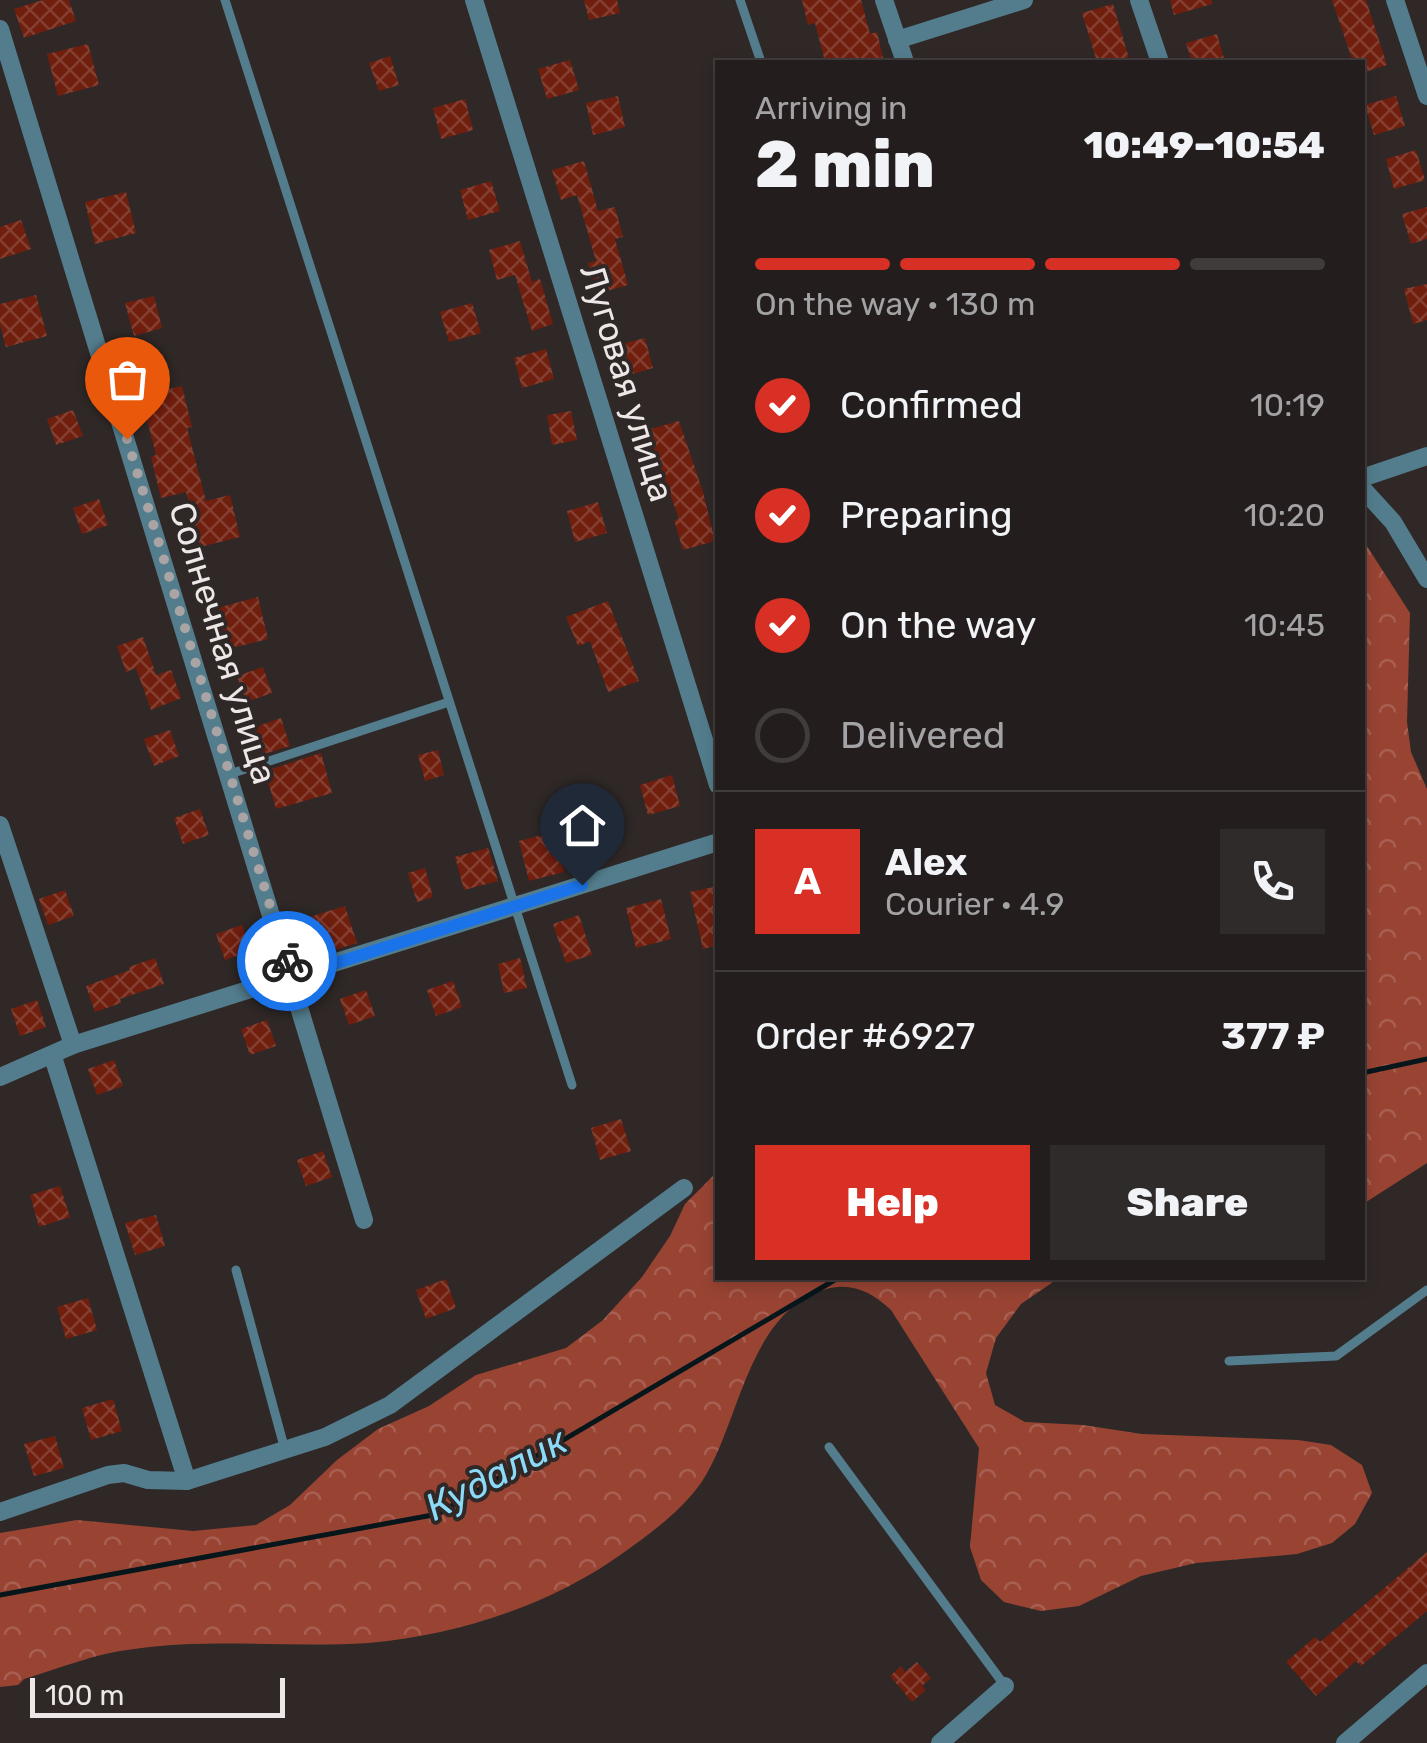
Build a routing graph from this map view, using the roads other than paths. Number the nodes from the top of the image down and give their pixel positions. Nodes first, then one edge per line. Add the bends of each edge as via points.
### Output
1 (226, 0) edge
2 (474, 0) edge
3 (740, 0) edge
4 (884, 0) edge
5 (1024, 0) edge
6 (1138, 0) edge
7 (1395, 0) edge
8 (0, 29) edge
9 (897, 40) junction
10 (760, 60) edge
11 (904, 60) edge
12 (1159, 60) edge
13 (1427, 96) edge
14 (1427, 456) edge
15 (1365, 477) edge
16 (1365, 491) edge
17 (1427, 579) edge
18 (449, 702) junction
19 (230, 774) junction
20 (715, 775) edge
21 (0, 825) edge
22 (715, 843) edge
23 (514, 907) junction
24 (292, 977) junction
25 (73, 1045) junction
26 (52, 1057) junction
27 (0, 1077) edge
28 (572, 1085) dead end
29 (684, 1188) dead end
30 (364, 1220) dead end
31 (236, 1270) dead end
32 (1427, 1290) edge
33 (1229, 1361) dead end
34 (829, 1447) dead end
35 (285, 1450) junction
36 (187, 1481) junction
37 (0, 1512) edge
38 (1427, 1673) edge
39 (1005, 1686) joint
40 (940, 1743) edge
41 (1345, 1743) edge

1 - 18 lane
2 - 20 street, Луговая улица
3 - 10 lane
4 - 9 street
5 - 9 street
6 - 12 street
7 - 13 street
8 - 19 street, Солнечная улица
9 - 11 street
14 - 15 street
16 - 17 street via 1394,522
18 - 19 lane
18 - 23 lane
19 - 24 street, Солнечная улица
21 - 25 street
22 - 23 street
23 - 24 street
23 - 28 lane
24 - 25 street
24 - 30 street, Солнечная улица
25 - 26 street
26 - 27 street
26 - 36 street
29 - 35 street via 390,1405
31 - 35 lane
32 - 33 lane via 1336,1356
34 - 39 lane
35 - 36 street
36 - 37 street via 108,1475
38 - 41 street
39 - 40 street

